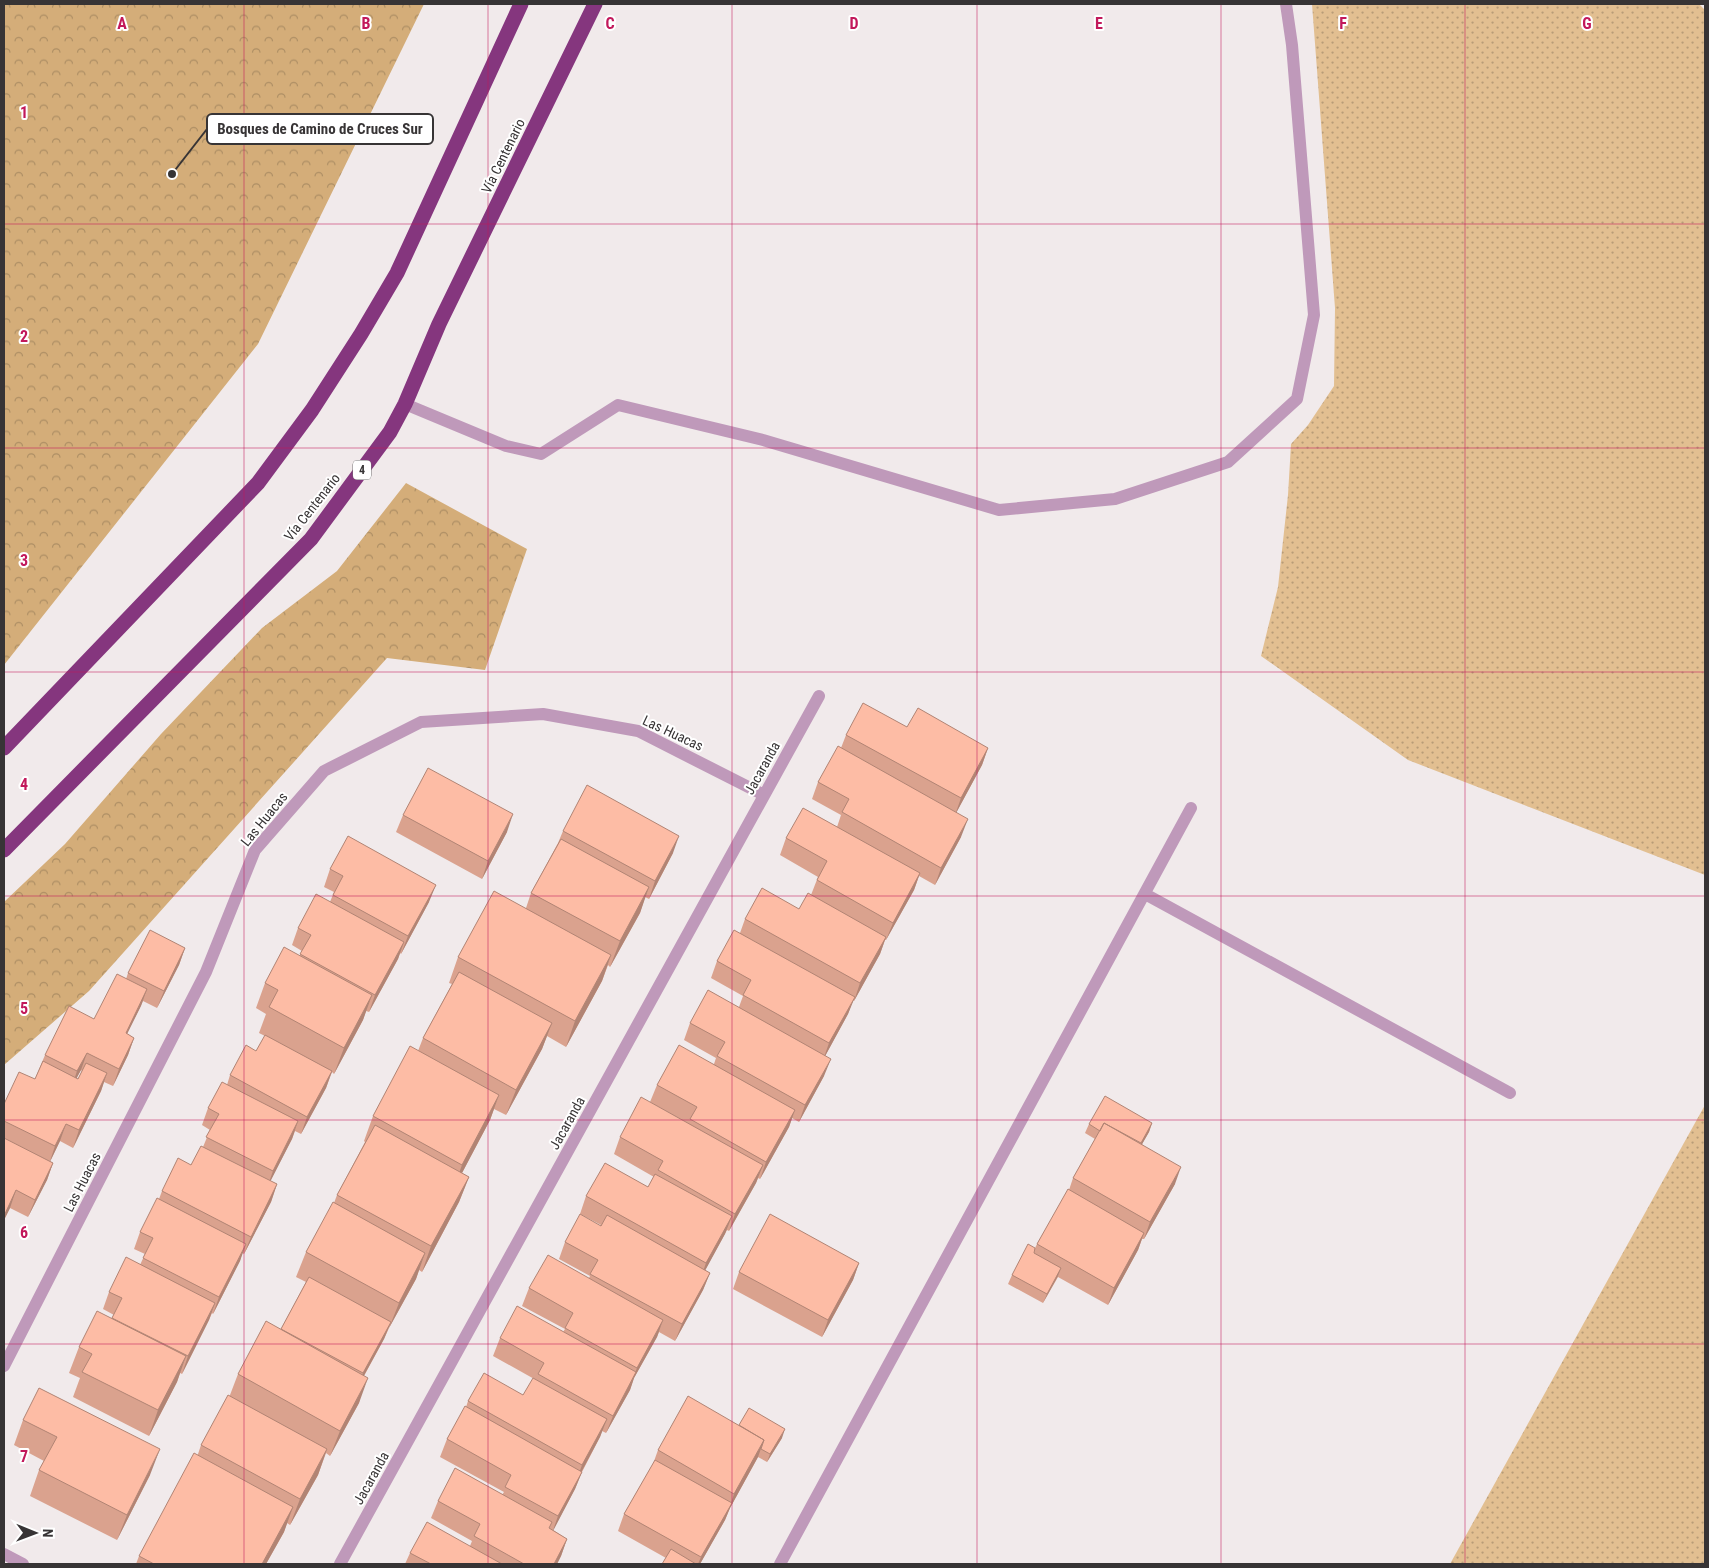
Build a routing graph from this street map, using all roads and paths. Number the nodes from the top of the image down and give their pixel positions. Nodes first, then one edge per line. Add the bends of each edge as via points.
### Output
1 (520, 4) edge
2 (595, 4) edge
3 (1286, 4) edge
4 (405, 404) junction
5 (819, 696) dead end
6 (4, 748) edge
7 (764, 795) junction
8 (1191, 808) dead end
9 (4, 850) edge
10 (1145, 894) junction
11 (1510, 1093) dead end
12 (4, 1366) edge
13 (4, 1554) edge
14 (23, 1564) edge
15 (340, 1564) edge
16 (780, 1564) edge

1 - 6 highway via 397,273 312,410 258,483
2 - 4 highway, Vía Centenario / 4 via 439,324
3 - 4 street via 1314,315 1297,399 1228,462 1115,499 999,510 763,440 618,405 541,454 506,446
4 - 9 highway, Vía Centenario / 4 via 390,432 311,539
5 - 7 street, Jacaranda
7 - 12 street, Las Huacas via 638,731 543,714 421,722 324,771 255,850 206,972
7 - 15 street, Jacaranda
8 - 10 street
10 - 11 street
10 - 16 street
13 - 14 street

